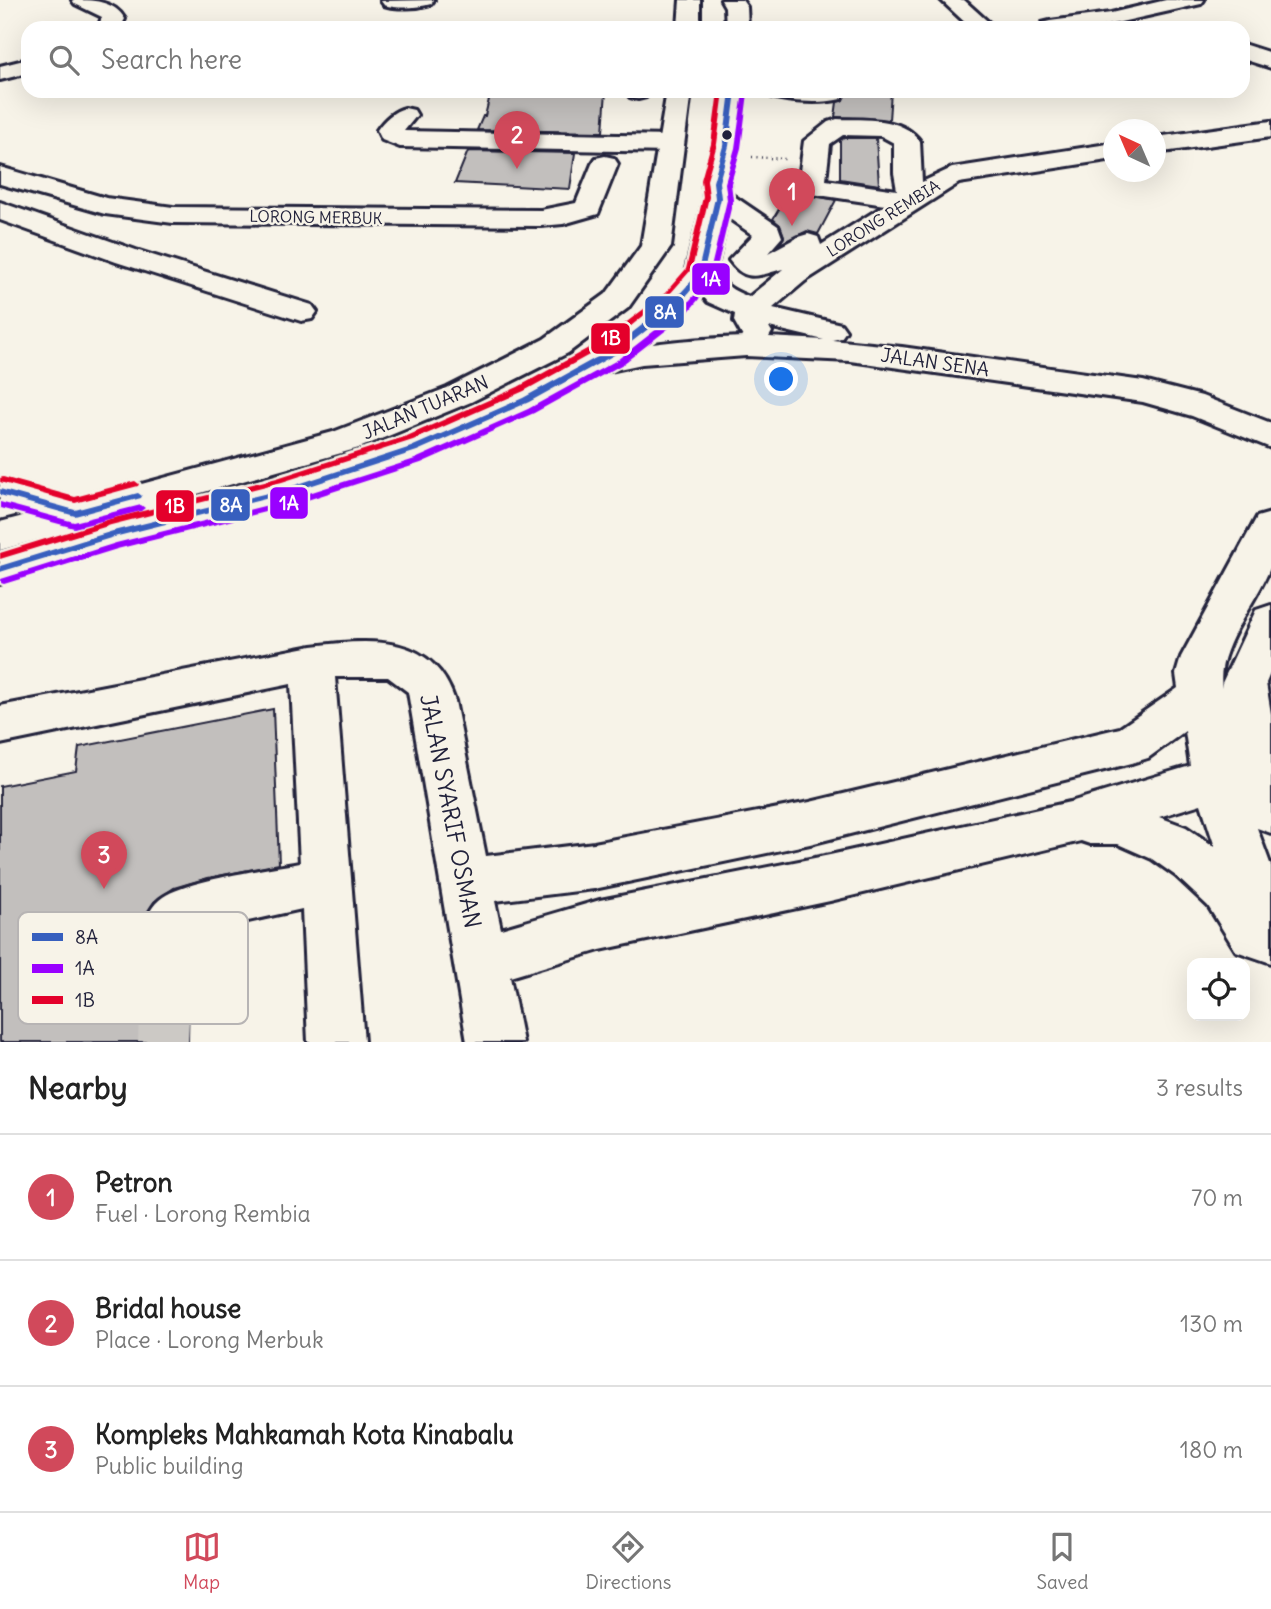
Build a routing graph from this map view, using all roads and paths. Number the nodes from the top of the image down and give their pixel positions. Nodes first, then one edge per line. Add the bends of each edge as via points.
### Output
1 (82, 0) edge
2 (424, 0) edge
3 (690, 0) edge
4 (731, 0) edge
5 (951, 0) edge
6 (1194, 0) edge
7 (391, 1) edge
8 (113, 21) edge
9 (689, 21) edge
10 (737, 21) edge
11 (976, 21) edge
12 (1098, 21) edge
13 (1250, 54) edge
14 (1271, 61) edge
15 (21, 68) edge
16 (0, 73) edge
17 (677, 98) edge
18 (732, 98) edge
19 (832, 98) edge
20 (405, 115) dead end
21 (837, 127) junction
22 (1271, 129) edge
23 (1244, 134) junction
24 (671, 144) junction
25 (1166, 144) edge
26 (1271, 152) edge
27 (1103, 153) edge
28 (756, 157) dead end
29 (773, 158) dead end
30 (605, 164) dead end
31 (0, 175) edge
32 (718, 198) junction
33 (913, 201) junction
34 (0, 210) edge
35 (808, 243) dead end
36 (700, 275) junction
37 (752, 310) junction
38 (301, 312) dead end
39 (836, 350) junction
40 (591, 365) junction
41 (1262, 424) edge
42 (1271, 458) edge
43 (0, 492) edge
44 (75, 513) junction
45 (1271, 527) edge
46 (0, 536) edge
47 (0, 569) edge
48 (1271, 621) edge
49 (312, 663) junction
50 (1200, 697) junction
51 (1246, 703) junction
52 (0, 725) edge
53 (1216, 779) junction
54 (1271, 812) edge
55 (1070, 823) junction
56 (594, 866) junction
57 (326, 880) junction
58 (466, 881) junction
59 (187, 912) edge
60 (600, 925) junction
61 (1271, 938) edge
62 (1271, 959) edge
63 (480, 961) junction
64 (336, 1042) edge
65 (495, 1042) edge

1 - 8 street via 111,13
2 - 7 street
3 - 9 street
4 - 10 street
5 - 11 street
6 - 12 street
13 - 14 street
15 - 16 street
17 - 24 street, JALAN TUARAN
18 - 32 street, JALAN TUARAN via 716,182
19 - 21 street
20 - 24 street via 390,130 400,139
21 - 33 street via 886,129 907,141
21 - 33 street via 817,141 812,186
22 - 23 street
23 - 25 street
23 - 26 street
24 - 44 street, JALAN TUARAN via 656,247 617,301 556,346 459,395 346,440
27 - 33 street, LORONG REMBIA via 952,176
28 - 29 path
30 - 31 street, LORONG MERBUK via 588,208 541,218 173,215 105,206
32 - 35 street via 768,232 744,260 752,268
32 - 36 street, JALAN TUARAN
33 - 37 street, LORONG REMBIA via 794,275
34 - 38 street
36 - 37 street, JALAN SENA via 719,295
36 - 40 street, JALAN TUARAN via 648,327
37 - 39 street via 750,321 757,333 771,340
37 - 41 street, JALAN SENA via 801,326 1169,384
39 - 40 street, JALAN SENA via 680,349
39 - 41 street, JALAN SENA via 1163,396
40 - 47 street, JALAN TUARAN via 526,400 414,449 282,492 113,534
41 - 42 street
43 - 44 street
44 - 46 street, JALAN TUARAN
45 - 50 street via 1203,657 1198,674
48 - 51 street via 1244,683
49 - 52 street, JALAN SYARIF OSMAN
49 - 57 street
49 - 58 street, JALAN SYARIF OSMAN via 382,659 408,668 425,681 433,701
50 - 53 street
50 - 56 street via 1132,744 810,823
51 - 53 street via 1237,764
51 - 54 street
53 - 55 street
53 - 61 street
55 - 60 street
55 - 62 street via 1120,823 1169,843 1226,889
56 - 58 street
56 - 60 street
57 - 59 street
57 - 64 street
58 - 63 street, JALAN SYARIF OSMAN
60 - 63 street
63 - 65 street, JALAN SYARIF OSMAN

